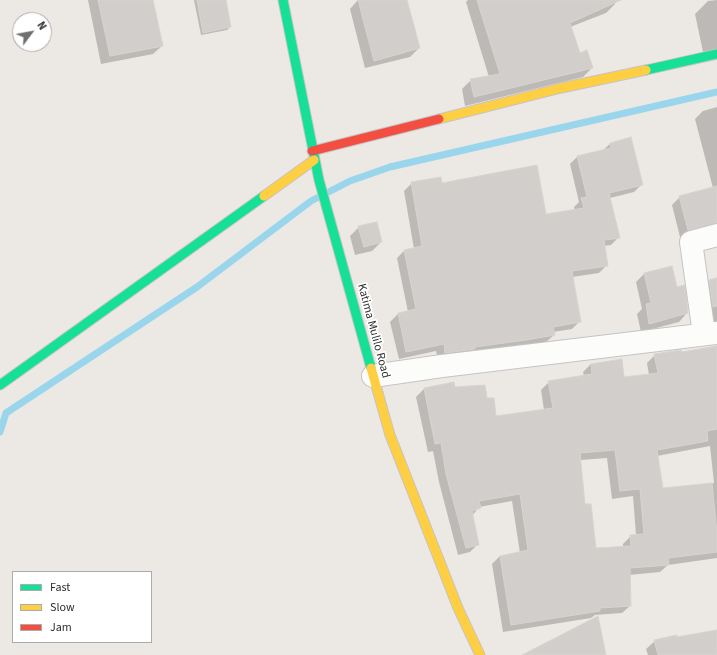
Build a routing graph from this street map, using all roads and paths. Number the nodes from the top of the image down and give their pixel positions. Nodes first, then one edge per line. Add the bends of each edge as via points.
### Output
1 (283, 0) edge
2 (717, 54) edge
3 (313, 155) junction
4 (717, 235) edge
5 (711, 333) edge
6 (373, 376) junction
7 (0, 385) edge
8 (480, 655) edge

1 - 3 street, Katima Mulilo Road
2 - 3 street via 561,88
3 - 6 street, Katima Mulilo Road
3 - 7 street
4 - 5 street via 691,242
5 - 6 street
6 - 8 street, Katima Mulilo Road via 390,435 458,608

